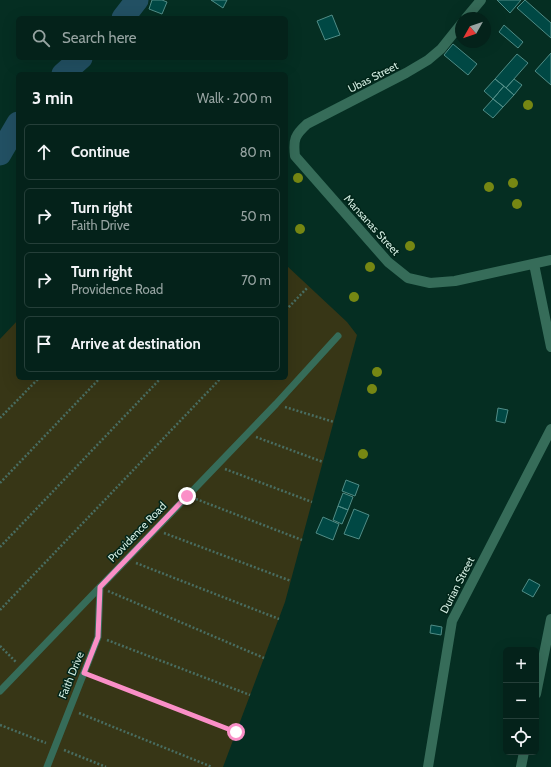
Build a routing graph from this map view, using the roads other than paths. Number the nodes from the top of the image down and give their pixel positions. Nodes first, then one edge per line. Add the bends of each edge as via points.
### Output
1 (481, 0) edge
2 (471, 12) edge
3 (455, 32) edge
4 (293, 145) joint
5 (551, 260) edge
6 (534, 264) junction
7 (338, 336) dead end
8 (551, 346) edge
9 (551, 429) edge
10 (100, 587) junction
11 (551, 619) edge
12 (538, 683) edge
13 (0, 690) edge
14 (524, 755) edge
15 (47, 767) edge
16 (428, 767) edge
17 (522, 767) edge

1 - 2 street
3 - 4 street, Ubas Street via 428,60 307,124 297,133
4 - 6 street, Mansanas Street via 295,156 388,262 408,278 430,283 455,281
5 - 6 street, Mansanas Street
6 - 8 street
7 - 10 lane, Providence Road
9 - 16 street, Durian Street via 452,621
10 - 13 lane, Providence Road
10 - 15 lane, Faith Drive via 98,637
11 - 12 street
14 - 17 street

